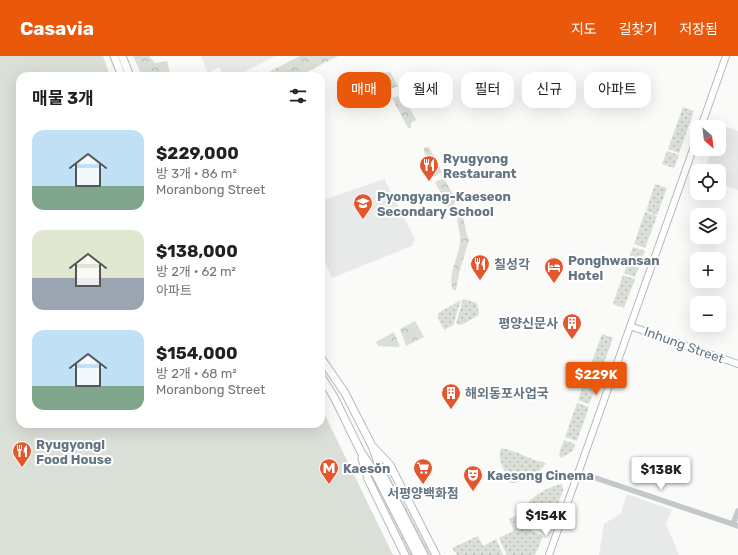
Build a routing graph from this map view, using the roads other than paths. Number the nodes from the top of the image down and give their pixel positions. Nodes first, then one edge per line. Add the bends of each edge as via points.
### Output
1 (114, 56) edge
2 (122, 56) edge
3 (726, 56) edge
4 (120, 72) edge
5 (128, 72) edge
6 (703, 120) edge
7 (691, 156) edge
8 (630, 326) junction
9 (325, 364) edge
10 (738, 364) edge
11 (325, 382) edge
12 (372, 446) junction
13 (361, 452) junction
14 (578, 472) junction
15 (738, 511) edge
16 (736, 525) edge
17 (405, 555) edge
18 (417, 555) edge
19 (424, 555) edge
20 (436, 555) edge
21 (549, 555) edge

1 - 4 main road
2 - 5 main road
3 - 6 main road
7 - 8 main road
8 - 10 main road, Inhung Street
8 - 14 main road
9 - 12 main road via 345,393
11 - 13 main road
12 - 13 main road
12 - 19 main road via 382,473
12 - 20 main road via 390,464
13 - 17 main road via 368,479
13 - 18 main road via 376,475
14 - 16 street
14 - 21 main road
15 - 16 street

